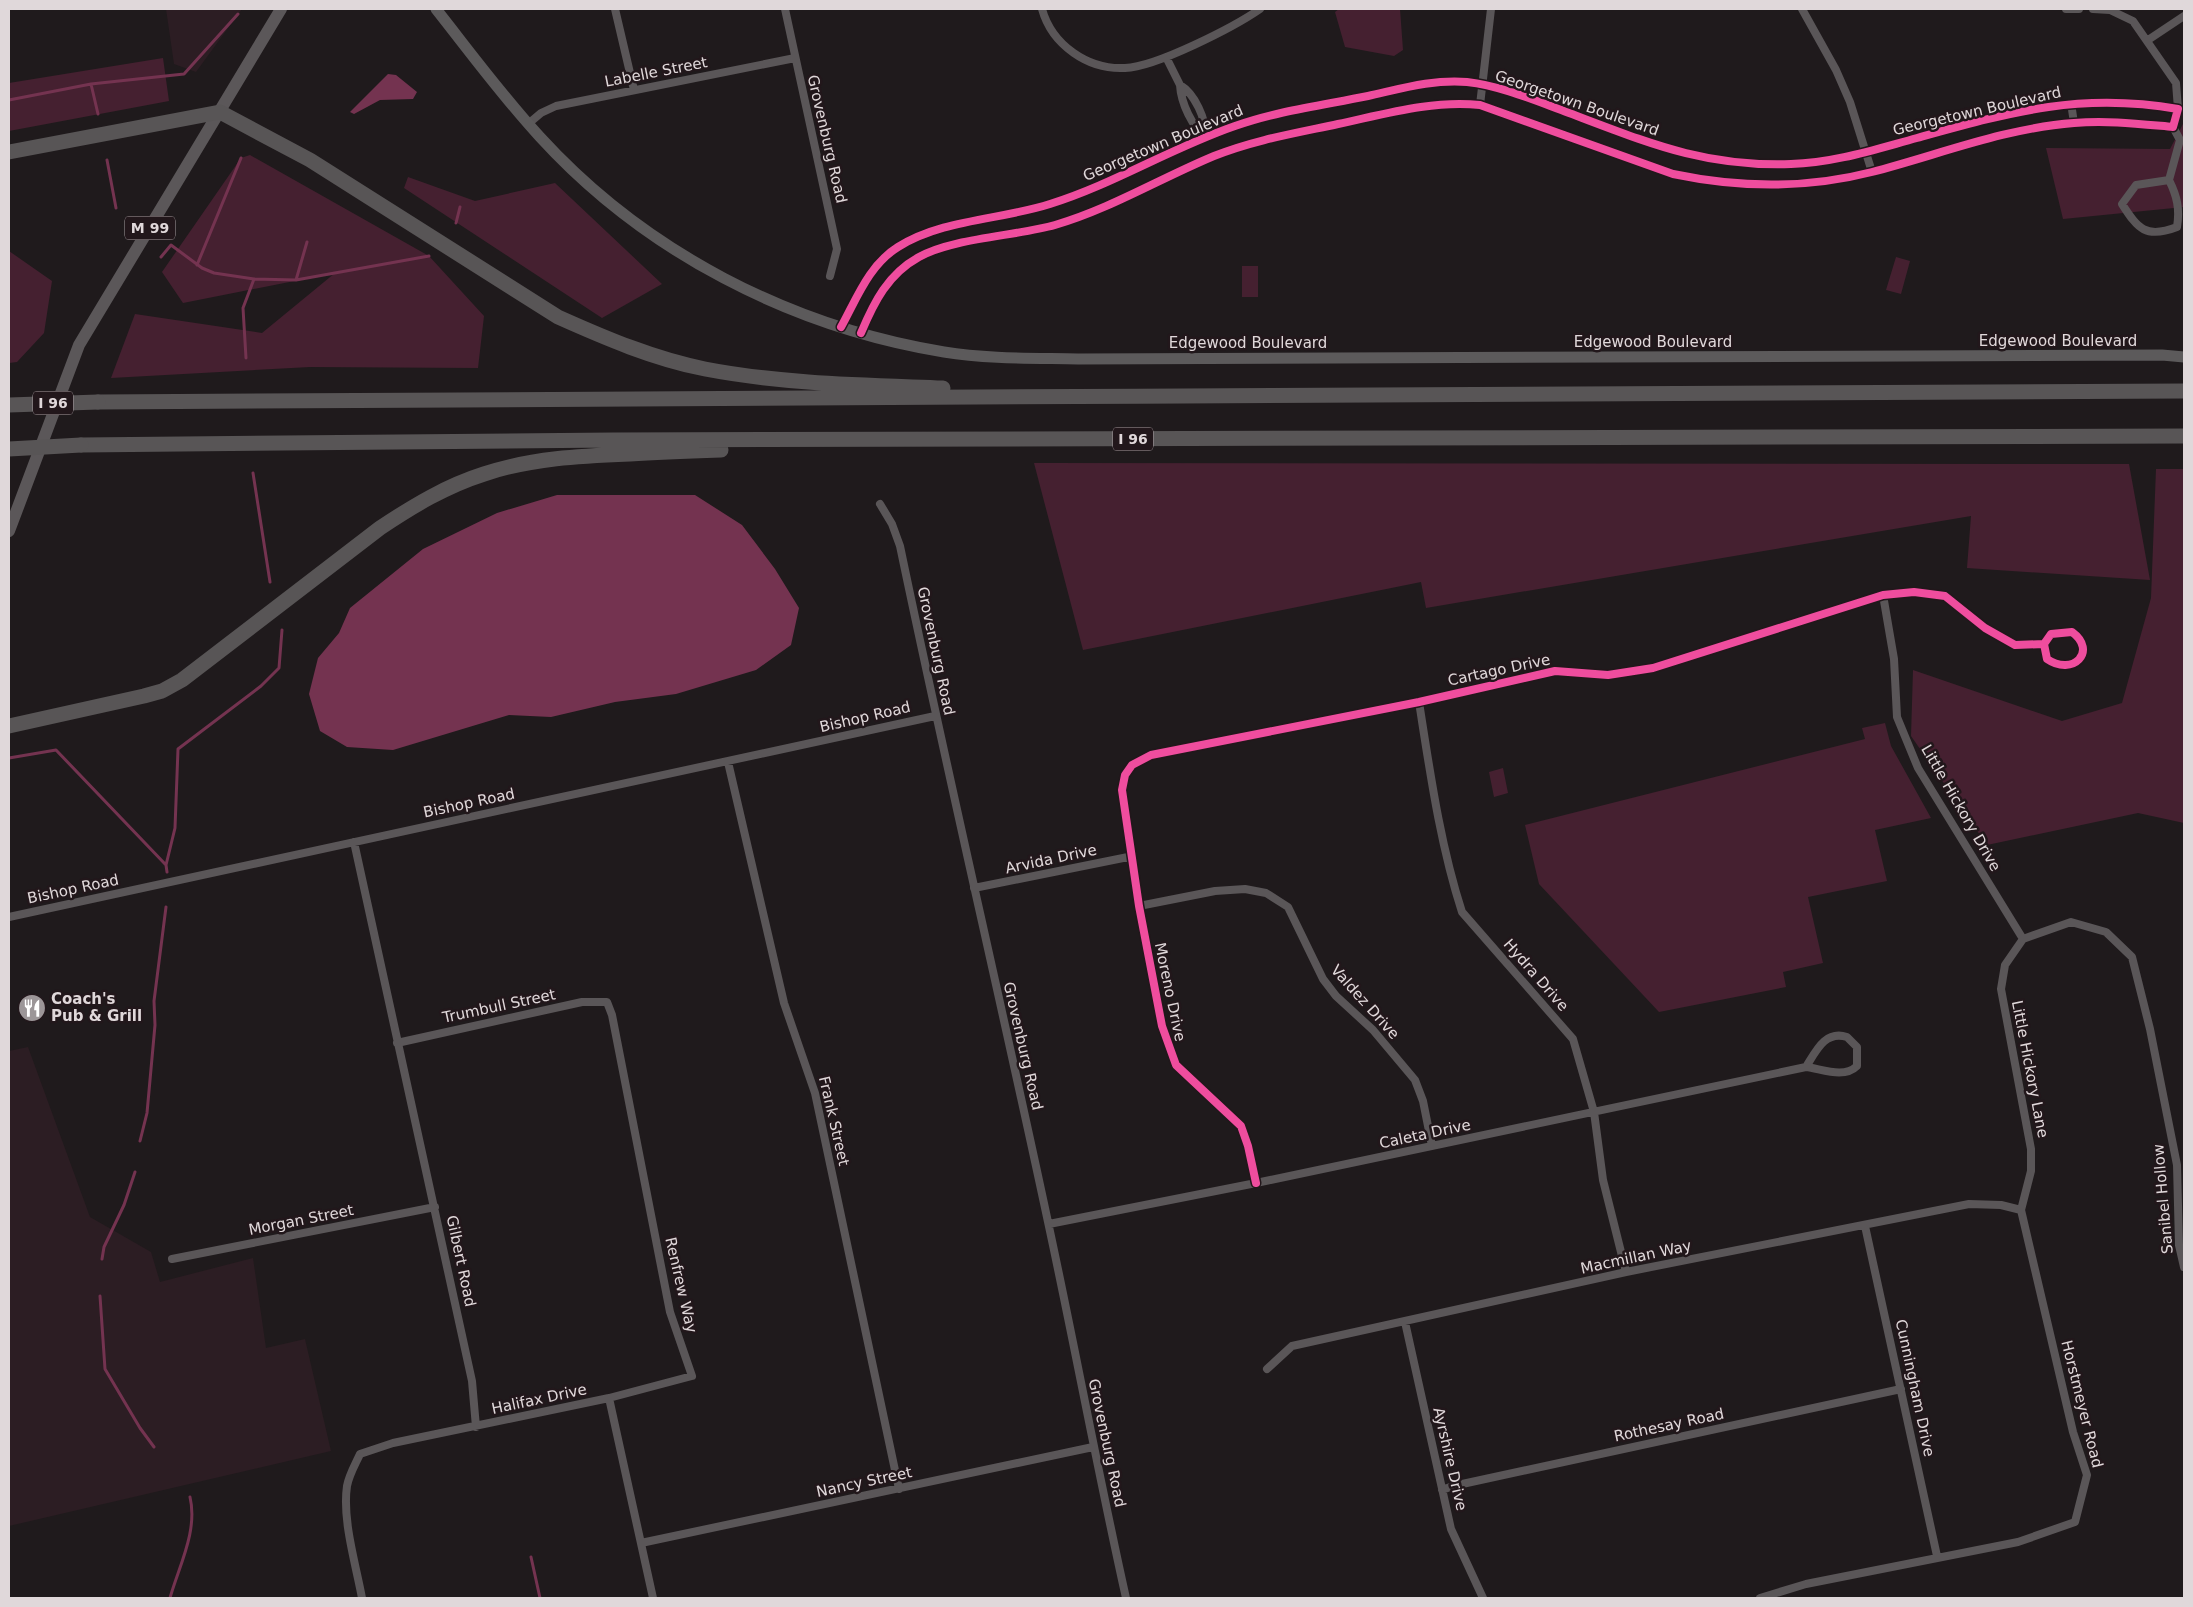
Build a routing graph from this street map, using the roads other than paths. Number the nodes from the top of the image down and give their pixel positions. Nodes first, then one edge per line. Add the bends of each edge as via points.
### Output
1 (281, 9) edge
2 (436, 9) edge
3 (615, 9) edge
4 (785, 9) edge
5 (1042, 9) edge
6 (1260, 9) edge
7 (1490, 9) edge
8 (1802, 9) edge
9 (2066, 9) edge
10 (2079, 9) edge
11 (2093, 9) edge
12 (2184, 16) edge
13 (2148, 40) junction
14 (1166, 57) junction
15 (795, 58) junction
16 (1483, 85) junction
17 (634, 90) junction
18 (2071, 103) junction
19 (1480, 105) junction
20 (2178, 108) junction
21 (220, 112) junction
22 (2074, 123) junction
23 (528, 124) junction
24 (2173, 127) junction
25 (1206, 137) junction
26 (9, 152) edge
27 (1864, 152) junction
28 (1872, 172) junction
29 (2169, 180) junction
30 (830, 276) dead end
31 (841, 327) junction
32 (862, 333) junction
33 (2184, 351) edge
34 (2162, 355) junction
35 (2184, 357) edge
36 (2184, 391) edge
37 (1184, 397) junction
38 (9, 405) edge
39 (2184, 436) edge
40 (783, 440) junction
41 (9, 449) edge
42 (880, 504) dead end
43 (9, 531) edge
44 (1883, 595) junction
45 (2044, 644) junction
46 (1419, 702) junction
47 (935, 716) junction
48 (9, 726) edge
49 (728, 762) junction
50 (1125, 775) joint
51 (354, 842) junction
52 (1133, 856) junction
53 (974, 888) junction
54 (1139, 906) junction
55 (9, 917) edge
56 (2023, 939) junction
57 (607, 1002) joint
58 (397, 1043) junction
59 (1806, 1067) junction
60 (1594, 1112) junction
61 (1432, 1146) junction
62 (1256, 1183) junction
63 (435, 1207) junction
64 (2021, 1210) junction
65 (1049, 1224) junction
66 (1865, 1226) junction
67 (172, 1259) dead end
68 (2184, 1267) edge
69 (1626, 1272) junction
70 (1405, 1322) junction
71 (1267, 1369) dead end
72 (1902, 1389) junction
73 (609, 1398) junction
74 (476, 1427) junction
75 (1093, 1447) junction
76 (899, 1489) junction
77 (1442, 1490) junction
78 (641, 1543) junction
79 (1938, 1556) junction
80 (362, 1598) edge
81 (653, 1598) edge
82 (1126, 1598) edge
83 (1483, 1598) edge
84 (1760, 1598) edge

1 - 21 main road, M 99
2 - 23 street, Edgewood Boulevard
3 - 17 street
4 - 15 street, Grovenburg Road
5 - 14 street via 1055,37 1086,60 1125,68
6 - 14 street via 1246,19
7 - 16 street
8 - 27 street via 1850,102
9 - 10 street
11 - 13 street via 2122,14 2133,21
12 - 13 street
13 - 20 street via 2176,83
14 - 25 street via 1180,85 1189,90 1206,126
15 - 17 street, Labelle Street
15 - 30 street, Grovenburg Road via 837,249
16 - 19 street
16 - 25 street, Georgetown Boulevard via 1464,82 1423,84 1250,120
16 - 27 street, Georgetown Boulevard via 1693,156 1761,165 1797,164
17 - 23 street, Labelle Street via 556,106
18 - 20 street, Georgetown Boulevard via 2144,103
18 - 22 street
18 - 27 street, Georgetown Boulevard via 1973,122
19 - 28 street, Georgetown Boulevard via 1646,165 1702,180 1759,186 1805,184
19 - 32 street, Georgetown Boulevard via 1426,105 1259,141 1213,157 1081,216 920,256 900,269 887,283 874,302
20 - 24 street
21 - 26 highway
21 - 37 highway via 310,160 558,316 602,337 667,359 704,369 845,385
21 - 43 main road, M 99 via 79,345
22 - 24 street, Georgetown Boulevard via 2119,122
22 - 28 street, Georgetown Boulevard via 1970,144
23 - 31 street, Edgewood Boulevard via 594,188 662,241 736,285
24 - 29 street via 2180,140
25 - 31 street, Georgetown Boulevard via 1055,203 916,237 895,248 880,262 865,280
27 - 28 street
29 - 29 street via 2136,185 2122,204 2137,226 2160,234 2177,227 2180,211
31 - 32 street, Edgewood Boulevard
32 - 34 street, Edgewood Boulevard via 944,352 993,358
33 - 34 street
34 - 35 street, Edgewood Boulevard
36 - 37 highway, I 96
37 - 38 highway, I 96, bridge
39 - 40 highway, I 96
40 - 41 highway, I 96, bridge via 81,445
40 - 48 highway via 768,450 572,456 517,464 484,474 448,488 380,528 182,680 162,691
42 - 47 street, Grovenburg Road via 900,546
44 - 45 street, Cartago Drive via 1914,592 1945,596 1985,628 2016,645
44 - 46 street, Cartago Drive via 1653,668 1608,674 1555,671
44 - 56 street, Little Hickory Drive via 1894,660 1897,717 1918,768
45 - 45 street, Cartago Drive via 2052,634 2072,632 2080,638 2081,658 2075,664 2054,664 2047,659
46 - 50 street, Cartago Drive via 1151,755 1132,765
46 - 60 street, Hydra Drive via 1434,797 1462,912 1573,1039
47 - 49 street, Bishop Road
47 - 53 street, Grovenburg Road
49 - 51 street, Bishop Road
49 - 76 street, Frank Street via 784,1003 815,1093
50 - 52 street, Moreno Drive via 1123,799
51 - 55 street, Bishop Road
51 - 58 street, Gilbert Road
52 - 53 street, Arvida Drive
52 - 54 street, Moreno Drive
53 - 65 street, Grovenburg Road
54 - 61 street, Valdez Drive via 1245,888 1266,893 1288,907 1323,978 1336,996 1372,1030 1415,1080
54 - 62 street, Moreno Drive via 1162,1026 1171,1055 1184,1074 1241,1126
56 - 64 street, Little Hickory Lane via 2004,965 2001,989 2031,1149 2031,1171
56 - 68 street, Sanibel Hollow via 2071,922 2106,932 2132,956 2177,1165 2179,1245
57 - 58 street, Trumbull Street via 582,1002
57 - 73 street, Renfrew Way via 670,1312 692,1376
58 - 63 street, Gilbert Road
59 - 59 street, Caleta Drive via 1843,1073 1852,1071 1857,1066 1857,1047 1847,1037 1832,1036 1825,1040
59 - 60 street, Caleta Drive
60 - 61 street, Caleta Drive
60 - 69 street, Hydra Drive via 1604,1180
61 - 62 street, Caleta Drive
62 - 65 street, Caleta Drive
63 - 67 street, Morgan Street
63 - 74 street, Gilbert Road via 472,1382
64 - 66 street, Macmillan Way via 2001,1205 1969,1204
64 - 79 street, Horstmeyer Road via 2073,1432 2087,1475 2075,1522 2018,1542
65 - 75 street, Grovenburg Road
66 - 69 street, Macmillan Way
66 - 72 street, Cunningham Drive
69 - 70 street, Macmillan Way
70 - 71 street, Macmillan Way via 1292,1346
70 - 77 street, Ayrshire Drive
72 - 77 street, Rothesay Road
72 - 79 street, Cunningham Drive
73 - 74 street, Halifax Drive
73 - 78 street
74 - 80 street via 360,1454 350,1474 347,1501
75 - 76 street, Nancy Street
75 - 82 street, Grovenburg Road
76 - 78 street, Nancy Street
77 - 83 street, Ayrshire Drive via 1451,1529
78 - 81 street
79 - 84 street, Horstmeyer Road via 1806,1584

